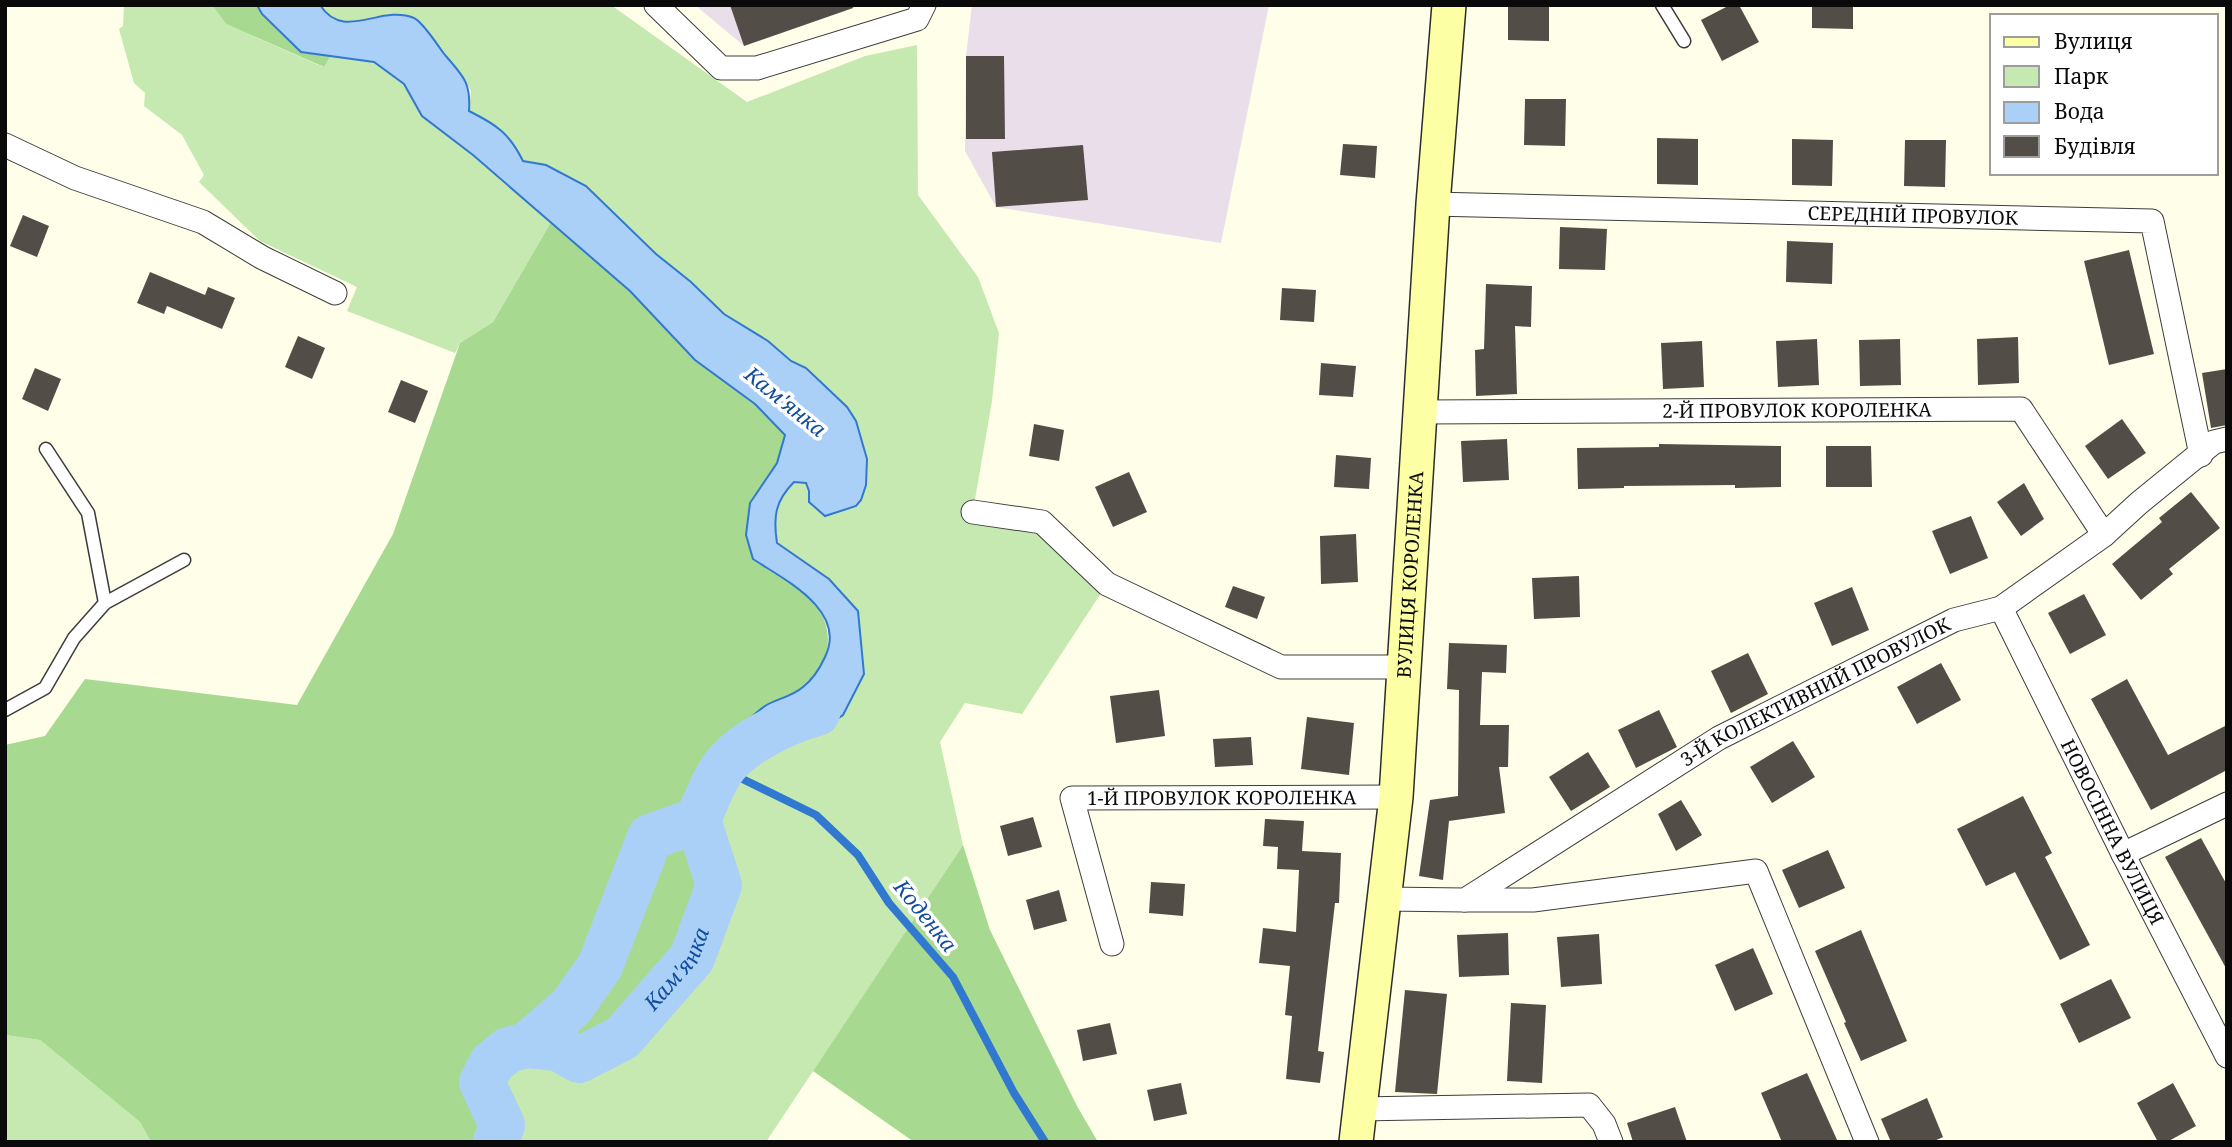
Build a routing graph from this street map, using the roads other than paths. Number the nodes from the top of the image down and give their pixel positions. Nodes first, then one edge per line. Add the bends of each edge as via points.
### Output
1 (656, 5) edge
2 (924, 5) edge
3 (1449, 5) edge
4 (1464, 5) edge
5 (1662, 5) edge
6 (1684, 41) dead end
7 (1448, 42) junction
8 (5, 145) edge
9 (1433, 204) junction
10 (335, 293) dead end
11 (1421, 412) junction
12 (2227, 439) edge
13 (46, 449) dead end
14 (2201, 454) junction
15 (973, 512) dead end
16 (2104, 536) junction
17 (184, 560) dead end
18 (105, 603) junction
19 (2001, 608) junction
20 (1405, 667) junction
21 (5, 710) edge
22 (1396, 797) junction
23 (2227, 804) edge
24 (2123, 854) junction
25 (1385, 899) junction
26 (1465, 900) junction
27 (1112, 944) dead end
28 (2227, 1056) edge
29 (1360, 1109) junction
30 (1356, 1142) edge
31 (1611, 1142) edge
32 (1867, 1142) edge

1 - 2 street via 721,68 757,68 917,19
3 - 7 street, ВУЛИЦЯ КОРОЛЕНКА
4 - 7 street
5 - 6 lane
7 - 9 street, ВУЛИЦЯ КОРОЛЕНКА
8 - 10 street via 75,178 203,222
9 - 11 street, ВУЛИЦЯ КОРОЛЕНКА
9 - 14 street, СЕРЕДНІЙ ПРОВУЛОК via 2152,220
11 - 16 street, 2-Й ПРОВУЛОК КОРОЛЕНКА via 2021,410
11 - 20 street, ВУЛИЦЯ КОРОЛЕНКА
12 - 14 street, 3-Й КОЛЕКТИВНИЙ ПРОВУЛОК via 2214,442
13 - 18 lane via 88,513
14 - 16 street, 3-Й КОЛЕКТИВНИЙ ПРОВУЛОК
15 - 20 street via 1042,522 1107,584 1281,667
16 - 19 street, 3-Й КОЛЕКТИВНИЙ ПРОВУЛОК
17 - 18 lane
18 - 21 lane via 74,638 45,688
19 - 24 street, НОВОСІННА ВУЛИЦЯ
19 - 26 street, 3-Й КОЛЕКТИВНИЙ ПРОВУЛОК via 1954,620 1719,738
20 - 22 street, ВУЛИЦЯ КОРОЛЕНКА
22 - 25 street, ВУЛИЦЯ КОРОЛЕНКА
22 - 27 street, 1-Й ПРОВУЛОК КОРОЛЕНКА via 1072,798
23 - 24 street
24 - 28 street, НОВОСІННА ВУЛИЦЯ
25 - 26 street
25 - 29 street, ВУЛИЦЯ КОРОЛЕНКА
26 - 32 street via 1533,900 1756,872
29 - 30 street, ВУЛИЦЯ КОРОЛЕНКА
29 - 31 street via 1590,1105

